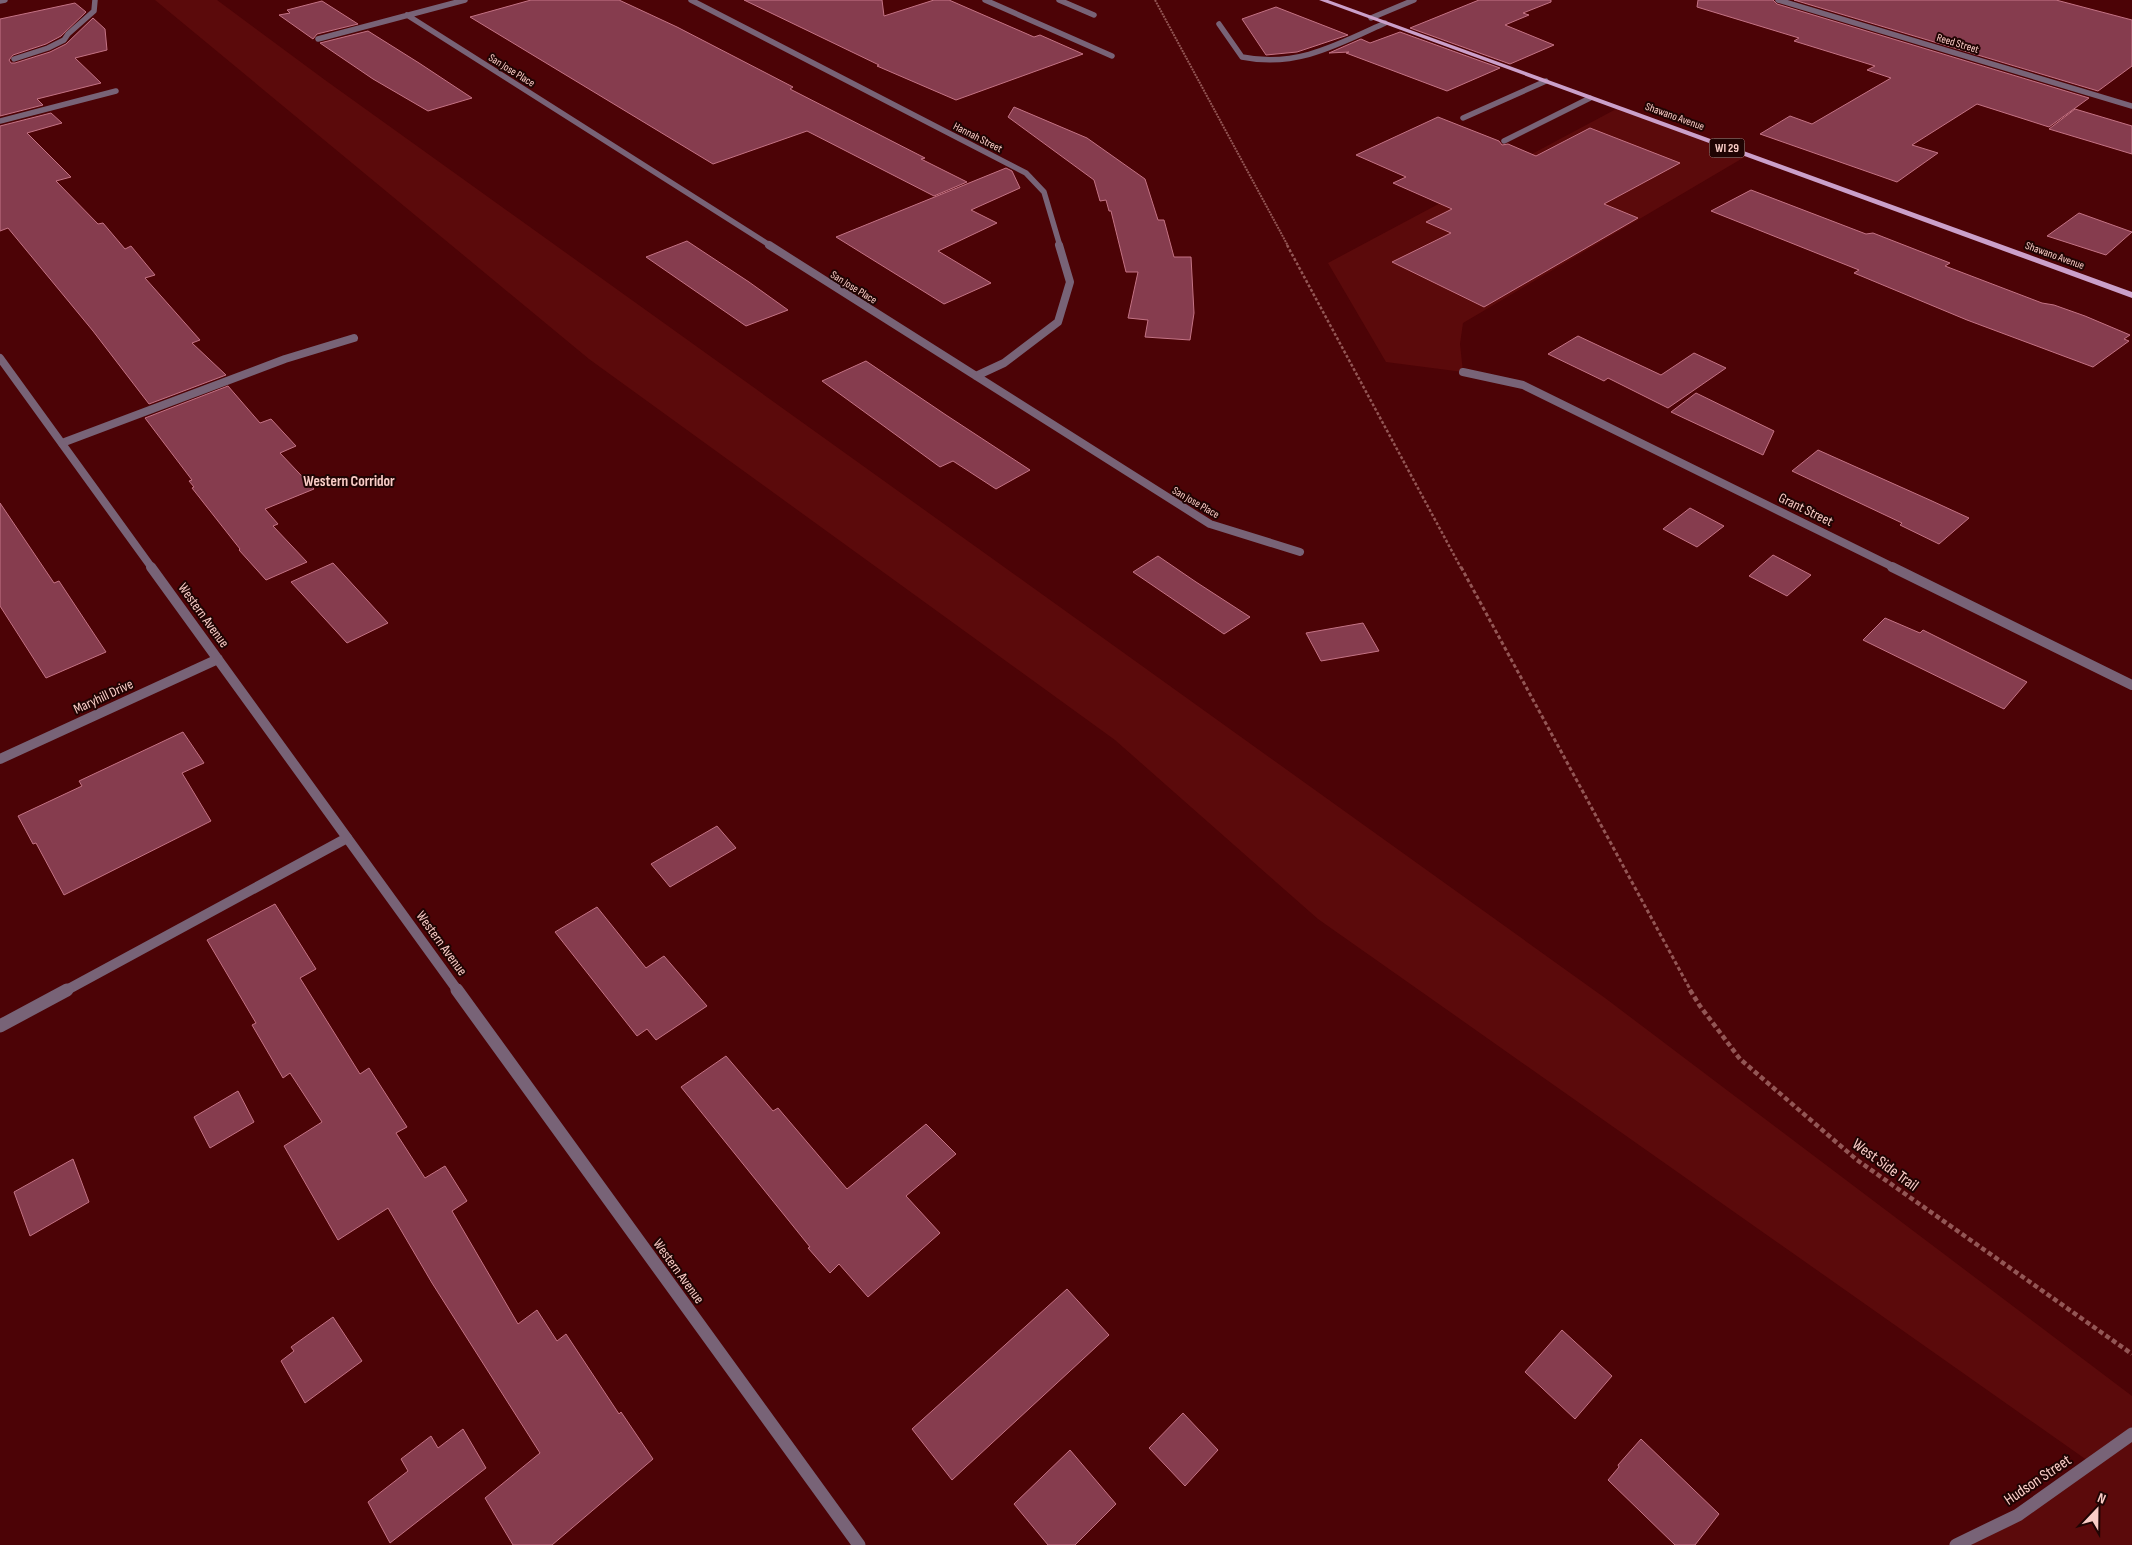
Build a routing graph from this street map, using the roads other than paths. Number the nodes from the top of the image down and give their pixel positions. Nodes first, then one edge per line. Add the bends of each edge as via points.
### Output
1 (5, 0) edge
2 (95, 0) edge
3 (465, 0) edge
4 (691, 0) edge
5 (985, 0) edge
6 (1059, 0) edge
7 (1322, 0) edge
8 (1414, 0) edge
9 (1778, 0) edge
10 (0, 1) edge
11 (1094, 15) dead end
12 (407, 16) junction
13 (1371, 18) junction
14 (1385, 23) junction
15 (1219, 24) dead end
16 (318, 40) dead end
17 (1112, 56) dead end
18 (14, 60) dead end
19 (1546, 81) junction
20 (116, 91) dead end
21 (1590, 98) junction
22 (2132, 106) edge
23 (1463, 118) dead end
24 (0, 121) edge
25 (1504, 141) dead end
26 (2132, 295) edge
27 (354, 338) dead end
28 (0, 358) edge
29 (1463, 372) dead end
30 (976, 376) junction
31 (62, 443) junction
32 (1300, 552) dead end
33 (218, 659) junction
34 (2132, 685) edge
35 (0, 759) edge
36 (347, 838) junction
37 (0, 1026) edge
38 (2132, 1434) edge
39 (859, 1545) edge
40 (1956, 1545) edge

1 - 10 street
2 - 18 street via 94,11 64,40
3 - 12 street
4 - 30 street, Hannah Street via 1026,173 1044,192 1070,282 1058,322 1004,363
5 - 17 street
6 - 11 street
7 - 13 main road, Shawano Avenue / WI 29
8 - 13 street
9 - 22 street, Reed Street
12 - 16 street
12 - 30 street, San Jose Place
13 - 14 main road, Shawano Avenue / WI 29
14 - 15 street via 1300,58 1268,61 1242,58
14 - 19 main road, Shawano Avenue / WI 29
19 - 21 main road, Shawano Avenue / WI 29
19 - 23 street
20 - 24 street
21 - 25 street
21 - 26 main road, Shawano Avenue / WI 29
27 - 31 street via 285,359
28 - 31 street, Western Avenue
29 - 34 street, Grant Street via 1523,385
30 - 32 street, San Jose Place via 1210,524
31 - 33 street, Western Avenue
33 - 35 street, Maryhill Drive
33 - 36 street, Western Avenue
36 - 37 street
36 - 39 street, Western Avenue
38 - 40 street, Hudson Street via 2018,1516

